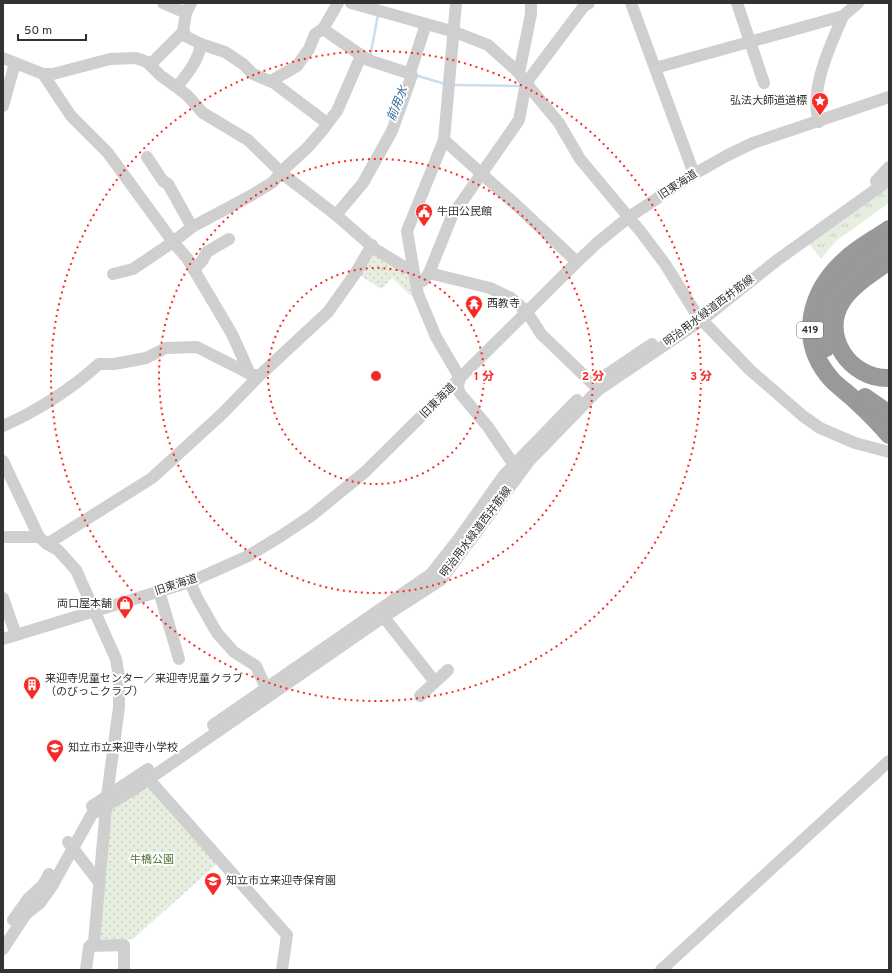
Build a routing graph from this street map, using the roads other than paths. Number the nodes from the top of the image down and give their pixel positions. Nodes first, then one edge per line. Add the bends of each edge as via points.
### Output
1 (163, 3) edge
2 (338, 3) edge
3 (351, 3) edge
4 (456, 3) edge
5 (531, 3) edge
6 (589, 3) edge
7 (631, 3) edge
8 (738, 3) edge
9 (858, 3) edge
10 (189, 8) edge
11 (843, 16) junction
12 (426, 24) junction
13 (323, 29) junction
14 (183, 32) junction
15 (454, 32) junction
16 (750, 42) junction
17 (201, 44) junction
18 (361, 56) junction
19 (3, 58) edge
20 (15, 63) junction
21 (150, 65) junction
22 (655, 68) junction
23 (410, 73) junction
24 (519, 73) junction
25 (43, 74) junction
26 (271, 81) junction
27 (526, 83) junction
28 (764, 83) dead end
29 (176, 87) junction
30 (889, 97) edge
31 (3, 106) edge
32 (819, 122) junction
33 (327, 123) junction
34 (444, 140) junction
35 (147, 157) dead end
36 (889, 167) edge
37 (281, 172) junction
38 (694, 174) junction
39 (482, 175) junction
40 (889, 178) edge
41 (336, 215) junction
42 (628, 217) junction
43 (192, 227) junction
44 (889, 229) edge
45 (229, 239) dead end
46 (173, 242) junction
47 (889, 244) edge
48 (372, 245) junction
49 (889, 261) edge
50 (577, 262) junction
51 (413, 267) junction
52 (194, 270) junction
53 (430, 273) junction
54 (113, 274) dead end
55 (416, 282) junction
56 (527, 312) junction
57 (699, 317) junction
58 (255, 375) junction
59 (460, 378) junction
60 (889, 378) edge
61 (593, 384) junction
62 (889, 414) edge
63 (3, 426) edge
64 (889, 435) edge
65 (889, 452) edge
66 (3, 461) edge
67 (514, 465) junction
68 (3, 537) edge
69 (43, 540) junction
70 (437, 581) junction
71 (190, 582) junction
72 (159, 591) junction
73 (3, 598) edge
74 (93, 610) junction
75 (381, 613) junction
76 (16, 634) junction
77 (3, 638) edge
78 (179, 659) dead end
79 (448, 670) dead end
80 (435, 682) junction
81 (266, 688) junction
82 (420, 696) dead end
83 (889, 761) edge
84 (146, 776) junction
85 (107, 800) junction
86 (70, 844) junction
87 (100, 882) junction
88 (3, 934) edge
89 (90, 946) junction
90 (3, 949) edge
91 (86, 970) edge
92 (124, 970) edge
93 (282, 970) edge
94 (661, 970) edge

1 - 10 street
2 - 13 street
3 - 12 street
4 - 15 street
5 - 24 street
6 - 27 street via 584,6
7 - 22 street
8 - 16 street
9 - 11 street
10 - 14 street
11 - 16 street
11 - 32 street via 828,52 817,92 816,111
12 - 15 street
12 - 23 street
13 - 18 street
13 - 26 street via 315,34 297,66
14 - 17 street
14 - 21 street
15 - 24 street via 488,45
15 - 34 street
16 - 22 street
16 - 28 street
17 - 26 street via 225,52 253,74
17 - 29 street via 199,55
18 - 23 street
18 - 33 street via 337,111
19 - 20 street
20 - 25 street
20 - 31 street
21 - 25 street via 136,58 110,59 53,74
21 - 29 street
22 - 38 street
23 - 41 street via 392,131 364,183
24 - 27 street
25 - 46 street via 71,116 108,153
26 - 33 street
27 - 39 street via 519,120
27 - 42 street via 559,124 580,159
29 - 37 street via 203,113 248,140
30 - 32 street, 旧東海道
32 - 38 street, 旧東海道 via 754,143
33 - 37 street via 307,148
34 - 39 street
34 - 51 street via 407,230
35 - 43 street via 168,184
36 - 57 street via 875,182 770,257
37 - 41 street
37 - 43 street via 273,182 252,196
38 - 42 street, 旧東海道
39 - 50 street
39 - 53 street via 452,216
40 - 57 street, 明治用水緑道西井筋線
41 - 48 street
42 - 50 street, 旧東海道
42 - 57 street via 665,264
43 - 46 street
44 - 64 highway, 419 via 847,258 835,270 816,301 810,328 812,344 822,367
45 - 52 street via 207,252
46 - 52 street
46 - 54 street via 133,269
47 - 62 highway, 419 via 861,264 832,297 823,326 823,340 833,364 863,395
48 - 51 street via 406,268
48 - 58 street via 328,312
49 - 60 highway, 419 via 848,292 837,312 834,329 838,346 851,364 872,376
50 - 56 street, 旧東海道
51 - 55 street
52 - 58 street
53 - 55 street via 423,281
53 - 56 street via 490,288 511,298
55 - 59 street via 418,294 436,336
56 - 59 street, 旧東海道
56 - 61 street via 541,334
57 - 61 street
57 - 65 street via 750,370 820,428 855,443
57 - 70 street, 明治用水緑道西井筋線 via 598,390 530,460 441,580
58 - 63 street via 197,347 166,348 146,358 99,364 74,386 29,414
58 - 69 street via 222,414 152,478
59 - 67 street via 458,392 488,427
59 - 71 street, 旧東海道 via 365,472 311,516 248,556
61 - 67 street
66 - 69 street
67 - 70 street via 460,536
68 - 69 street
69 - 74 street via 58,550 76,570
70 - 75 street
71 - 72 street, 旧東海道
71 - 81 street via 217,633 234,652 256,666
72 - 74 street, 旧東海道
72 - 78 street
73 - 76 street
74 - 76 street, 旧東海道
74 - 85 street via 116,659 120,677 119,707
75 - 80 street
75 - 81 street
75 - 84 street
76 - 77 street, 旧東海道
79 - 80 street
80 - 82 street
81 - 84 street
83 - 94 street
84 - 85 street
84 - 93 street via 287,935
85 - 86 street via 84,811
85 - 87 street
86 - 87 street
86 - 88 street via 43,885 28,899
86 - 90 street via 40,903 26,914
87 - 89 street via 94,942
89 - 91 street
89 - 92 street via 124,945

